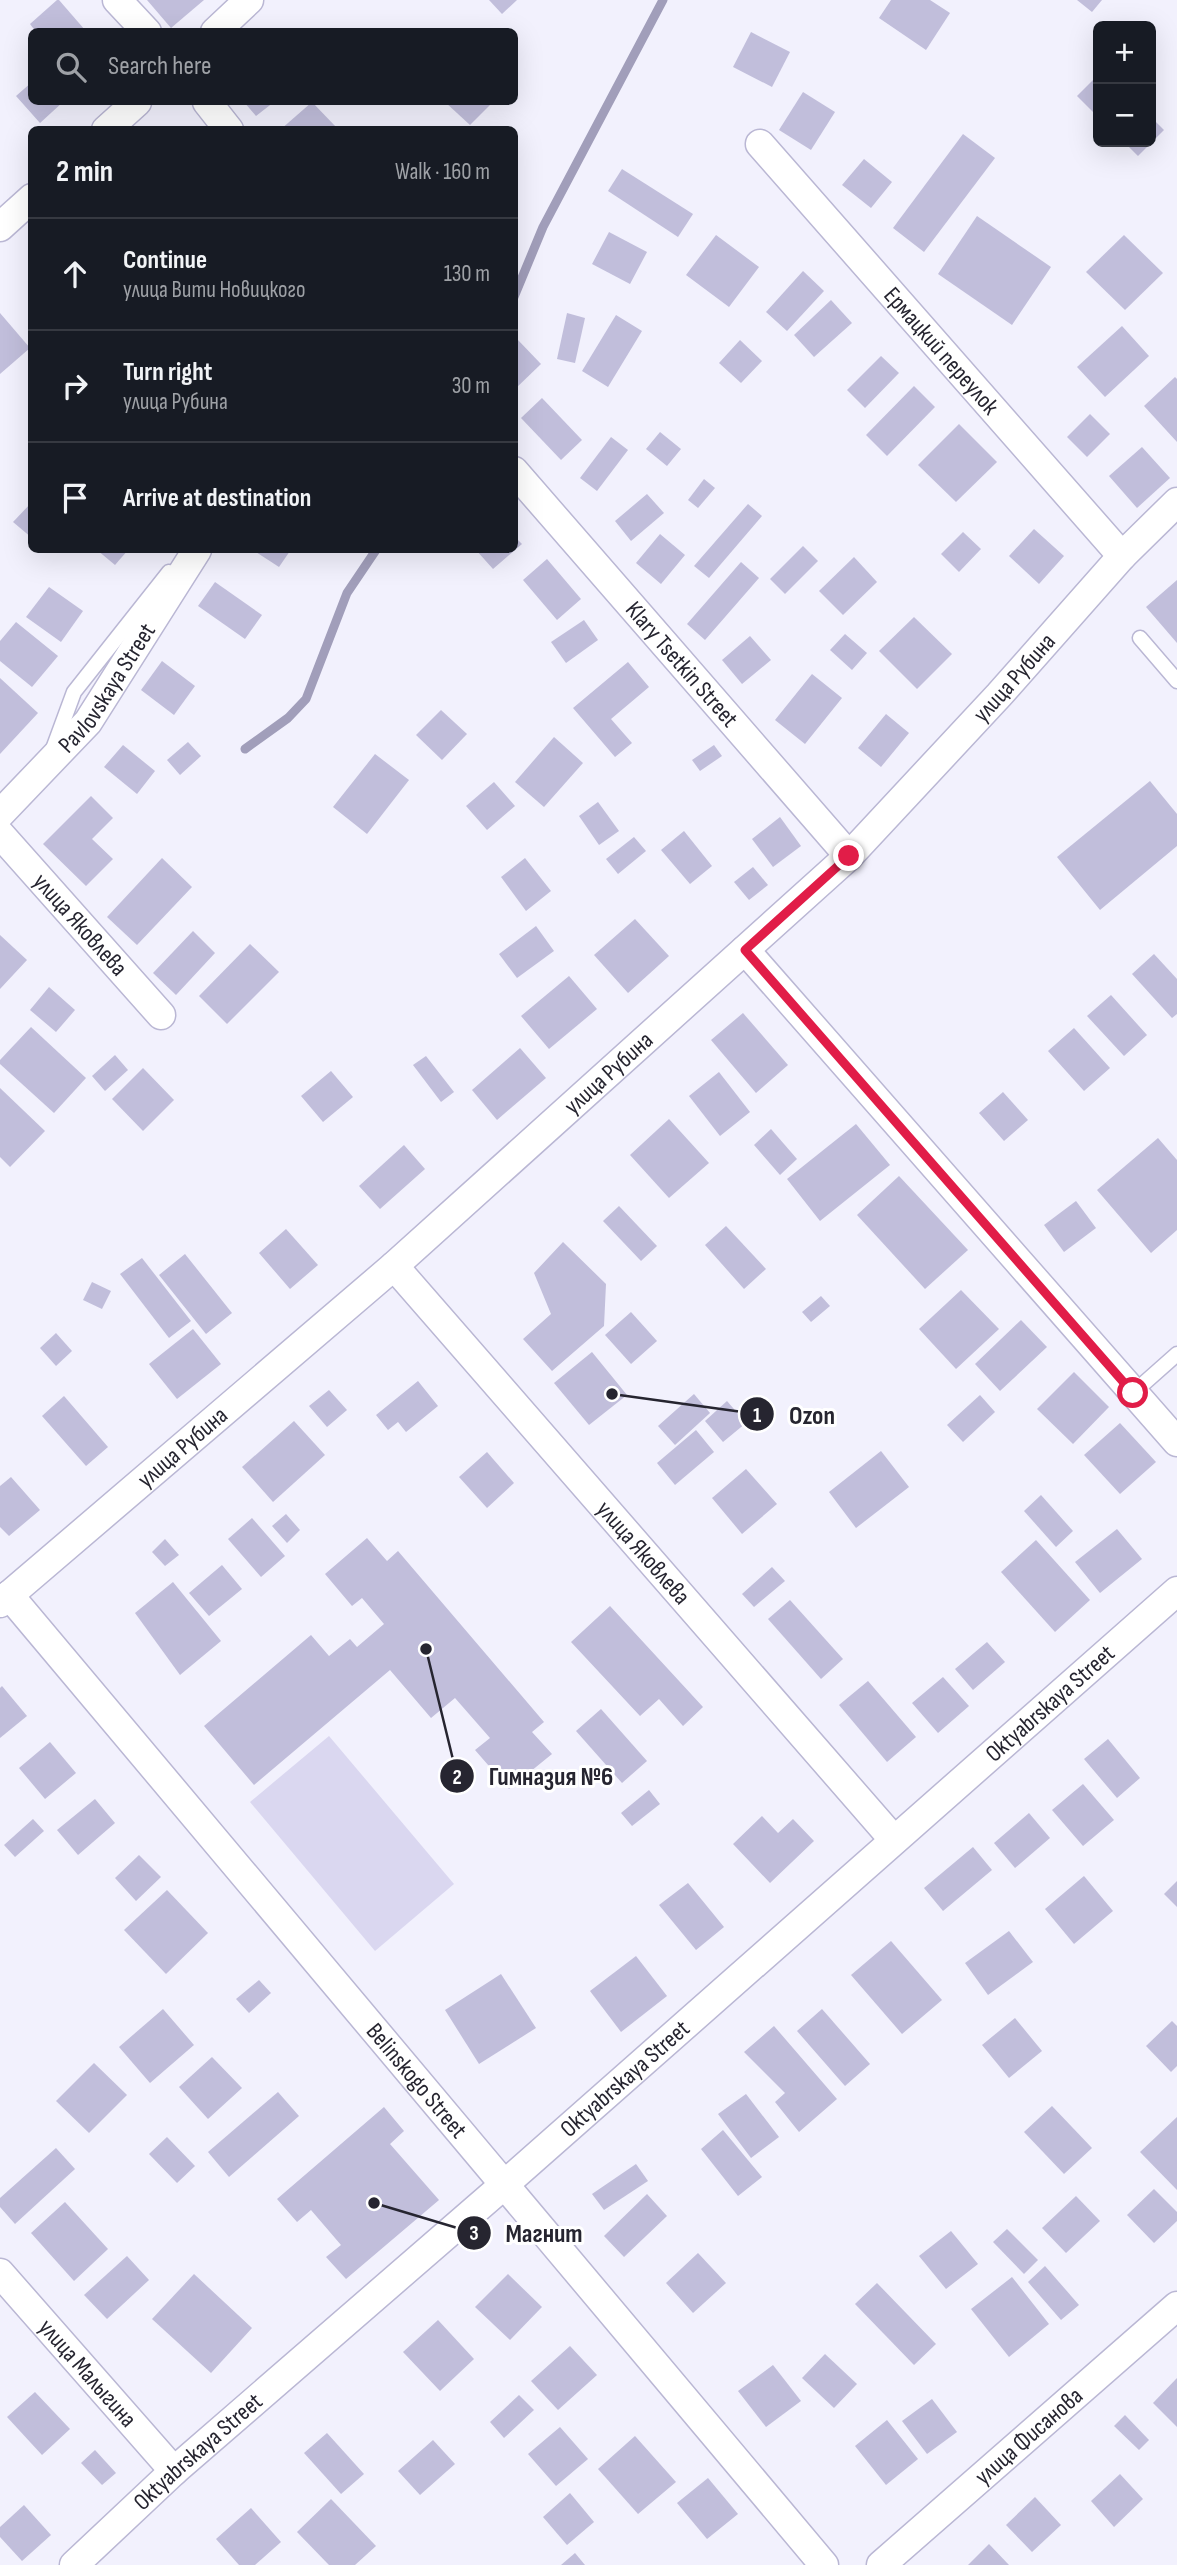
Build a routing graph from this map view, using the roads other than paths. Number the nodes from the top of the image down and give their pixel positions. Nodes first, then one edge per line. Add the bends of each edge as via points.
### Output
1 (117, 0) edge
2 (250, 0) edge
3 (143, 28) edge
4 (219, 28) edge
5 (134, 105) edge
6 (209, 105) edge
7 (110, 126) edge
8 (226, 126) edge
9 (761, 144) dead end
10 (28, 202) edge
11 (0, 227) edge
12 (518, 476) edge
13 (1177, 502) edge
14 (184, 553) edge
15 (195, 553) edge
16 (1122, 556) junction
17 (1140, 638) dead end
18 (1177, 681) edge
19 (48, 764) junction
20 (0, 814) edge
21 (0, 834) edge
22 (849, 856) junction
23 (745, 950) junction
24 (161, 1015) dead end
25 (394, 1266) junction
26 (1177, 1354) edge
27 (1133, 1393) junction
28 (1177, 1443) edge
29 (1177, 1591) edge
30 (4, 1599) edge
31 (894, 1840) junction
32 (505, 2184) junction
33 (0, 2273) edge
34 (1177, 2306) edge
35 (174, 2472) junction
36 (74, 2565) edge
37 (824, 2565) edge
38 (881, 2565) edge

1 - 3 street
2 - 4 street
5 - 7 street
6 - 8 street
9 - 16 street, Ермацкий переулок
10 - 11 street
12 - 22 street, Klary Tsetkin Street
13 - 16 street, улица Рубина
14 - 19 lane via 74,692
15 - 19 street, Pavlovskaya Street via 88,722
16 - 22 street, улица Рубина
17 - 18 lane
19 - 20 street, Pavlovskaya Street
21 - 24 street, улица Яковлева
22 - 23 street, улица Рубина
23 - 25 street, улица Рубина
23 - 27 street
25 - 30 street, улица Рубина
25 - 31 street, улица Яковлева
26 - 27 lane
27 - 28 street
29 - 31 street, Oktyabrskaya Street
30 - 32 street, Belinskogo Street
31 - 32 street, Oktyabrskaya Street
32 - 35 street, Oktyabrskaya Street
32 - 37 street, Belinskogo Street
33 - 35 street, улица Малыгина
34 - 38 street, улица Фисанова
35 - 36 street, Oktyabrskaya Street

